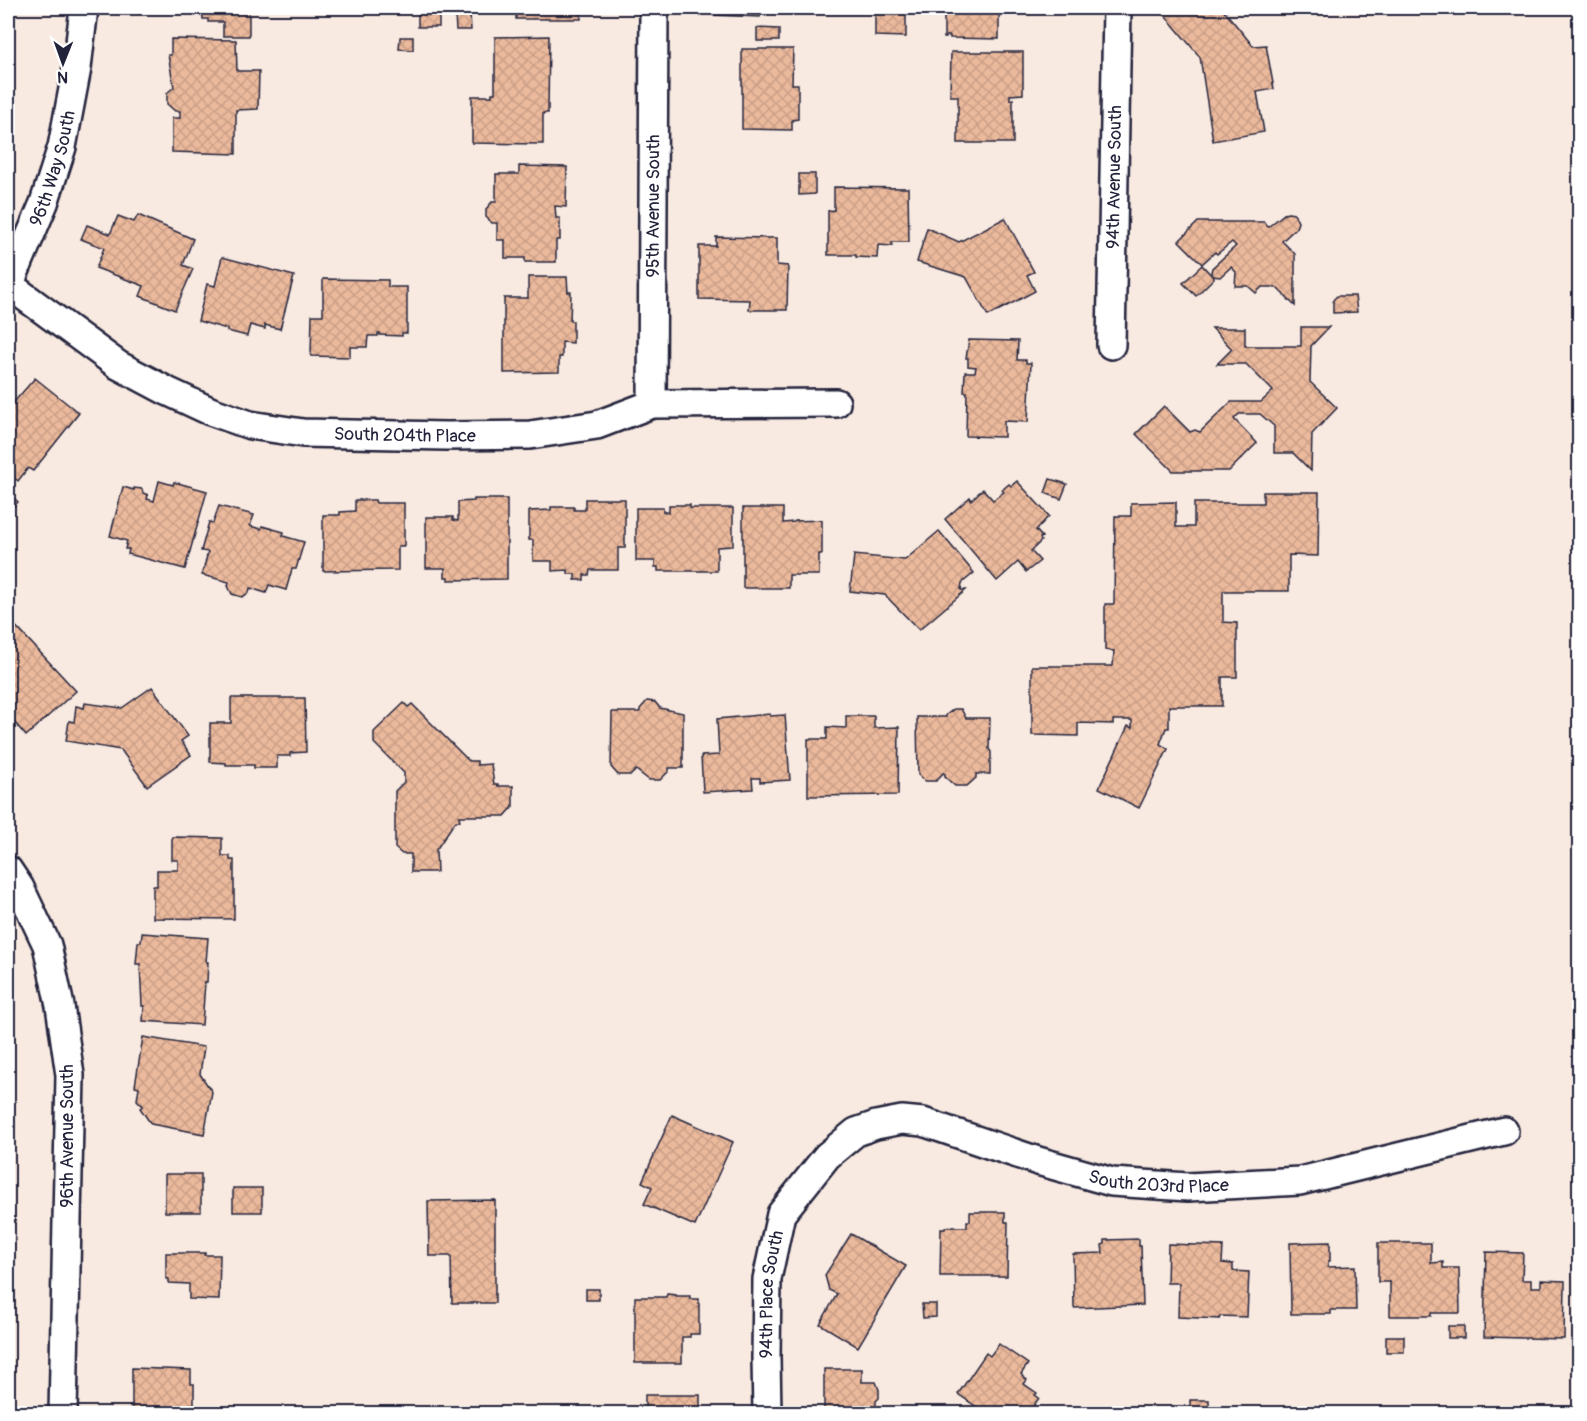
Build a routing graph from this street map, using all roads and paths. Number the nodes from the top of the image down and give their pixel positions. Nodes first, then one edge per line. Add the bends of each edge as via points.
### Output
1 (84, 8) edge
2 (654, 8) edge
3 (1117, 8) edge
4 (8, 287) edge
5 (1111, 345) dead end
6 (652, 404) junction
7 (836, 404) dead end
8 (8, 870) edge
9 (1504, 1131) dead end
10 (827, 1156) joint
11 (63, 1413) edge
12 (767, 1413) edge

1 - 4 street, 96th Way South via 62,147
2 - 6 street, 95th Avenue South
3 - 5 street, 94th Avenue South
4 - 6 street, South 204th Place via 118,365 210,411 250,425 303,433 530,435 597,425
6 - 7 street, South 204th Place
8 - 11 street, 96th Avenue South via 47,945 70,1075
9 - 10 street, South 203rd Place via 1300,1181 1188,1187 1112,1182 923,1122 902,1120 856,1132
10 - 12 street, 94th Place South via 781,1214 767,1280

